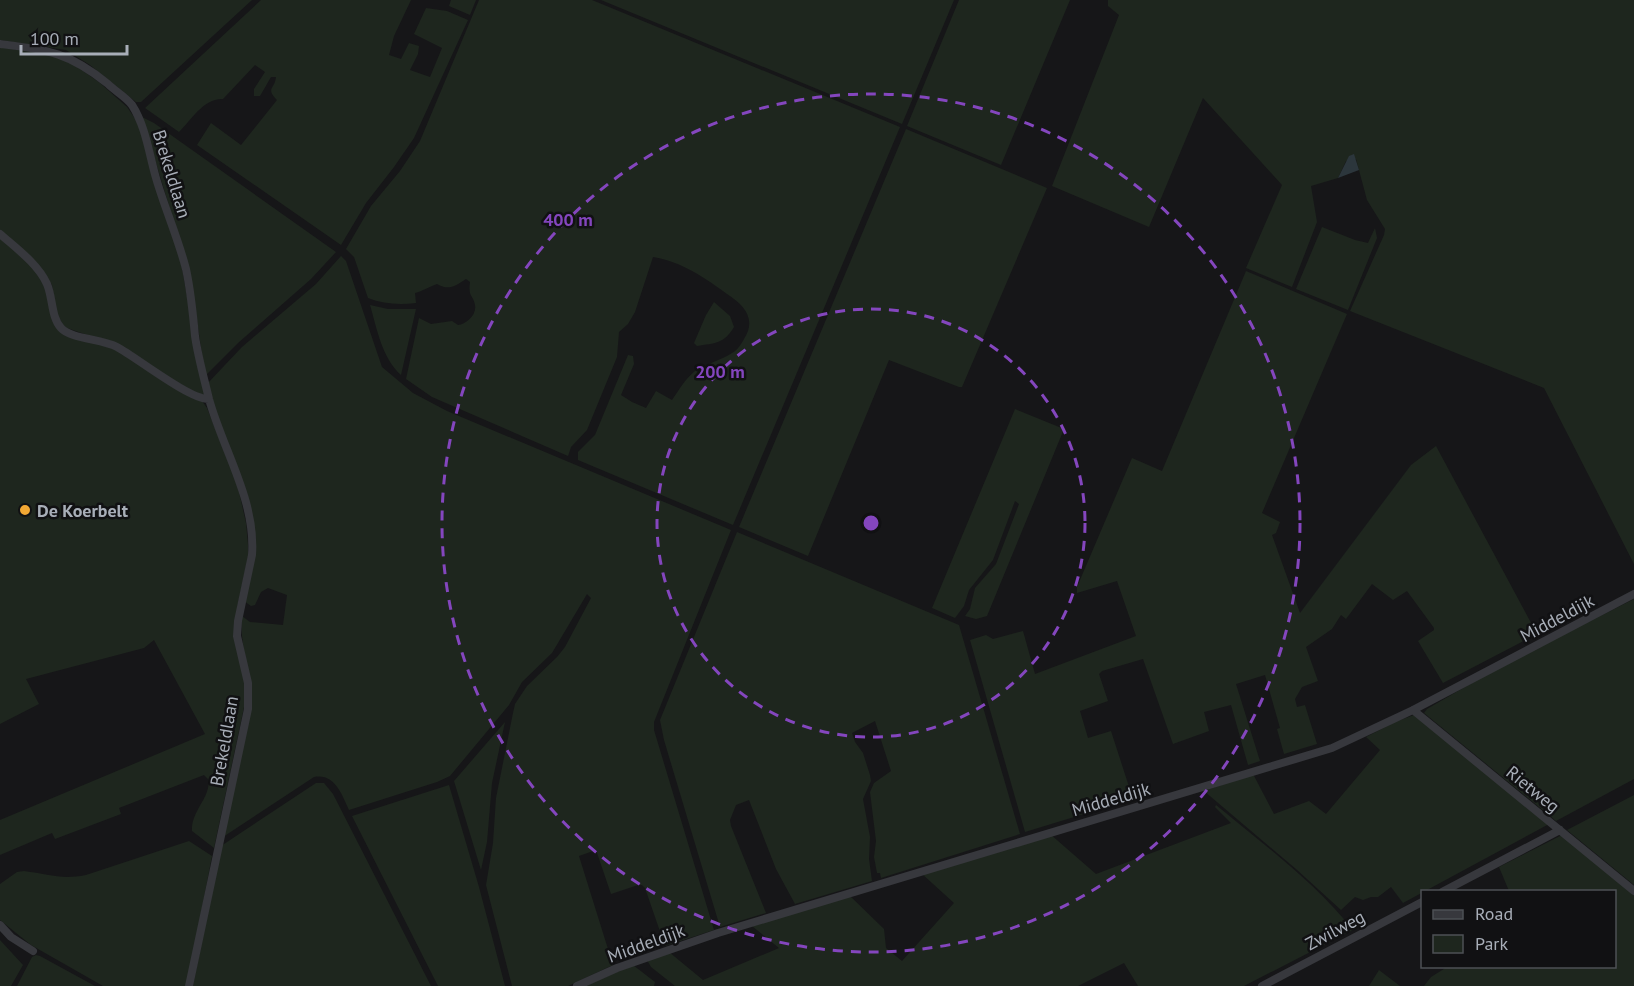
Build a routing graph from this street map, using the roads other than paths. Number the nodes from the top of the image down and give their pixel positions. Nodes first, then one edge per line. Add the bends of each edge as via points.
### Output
1 (0, 44) edge
2 (0, 234) edge
3 (209, 399) junction
4 (1634, 594) edge
5 (1413, 710) junction
6 (1560, 830) junction
7 (1444, 890) edge
8 (1634, 891) edge
9 (1421, 903) edge
10 (0, 925) edge
11 (33, 951) dead end
12 (189, 986) edge
13 (577, 986) edge
14 (1262, 986) edge

1 - 3 street, Brekeldlaan via 47,50 72,59 131,104 147,141 185,268
2 - 3 street via 45,280 56,321 64,331 113,345 173,383
3 - 12 street, Brekeldlaan via 239,480 251,532 250,568 237,636 249,709
4 - 5 street, Middeldijk
5 - 6 street, Rietweg
5 - 13 street, Middeldijk via 1308,756 718,933
6 - 7 street
6 - 8 street, Rietweg
9 - 14 street, Zwilweg
10 - 11 street

